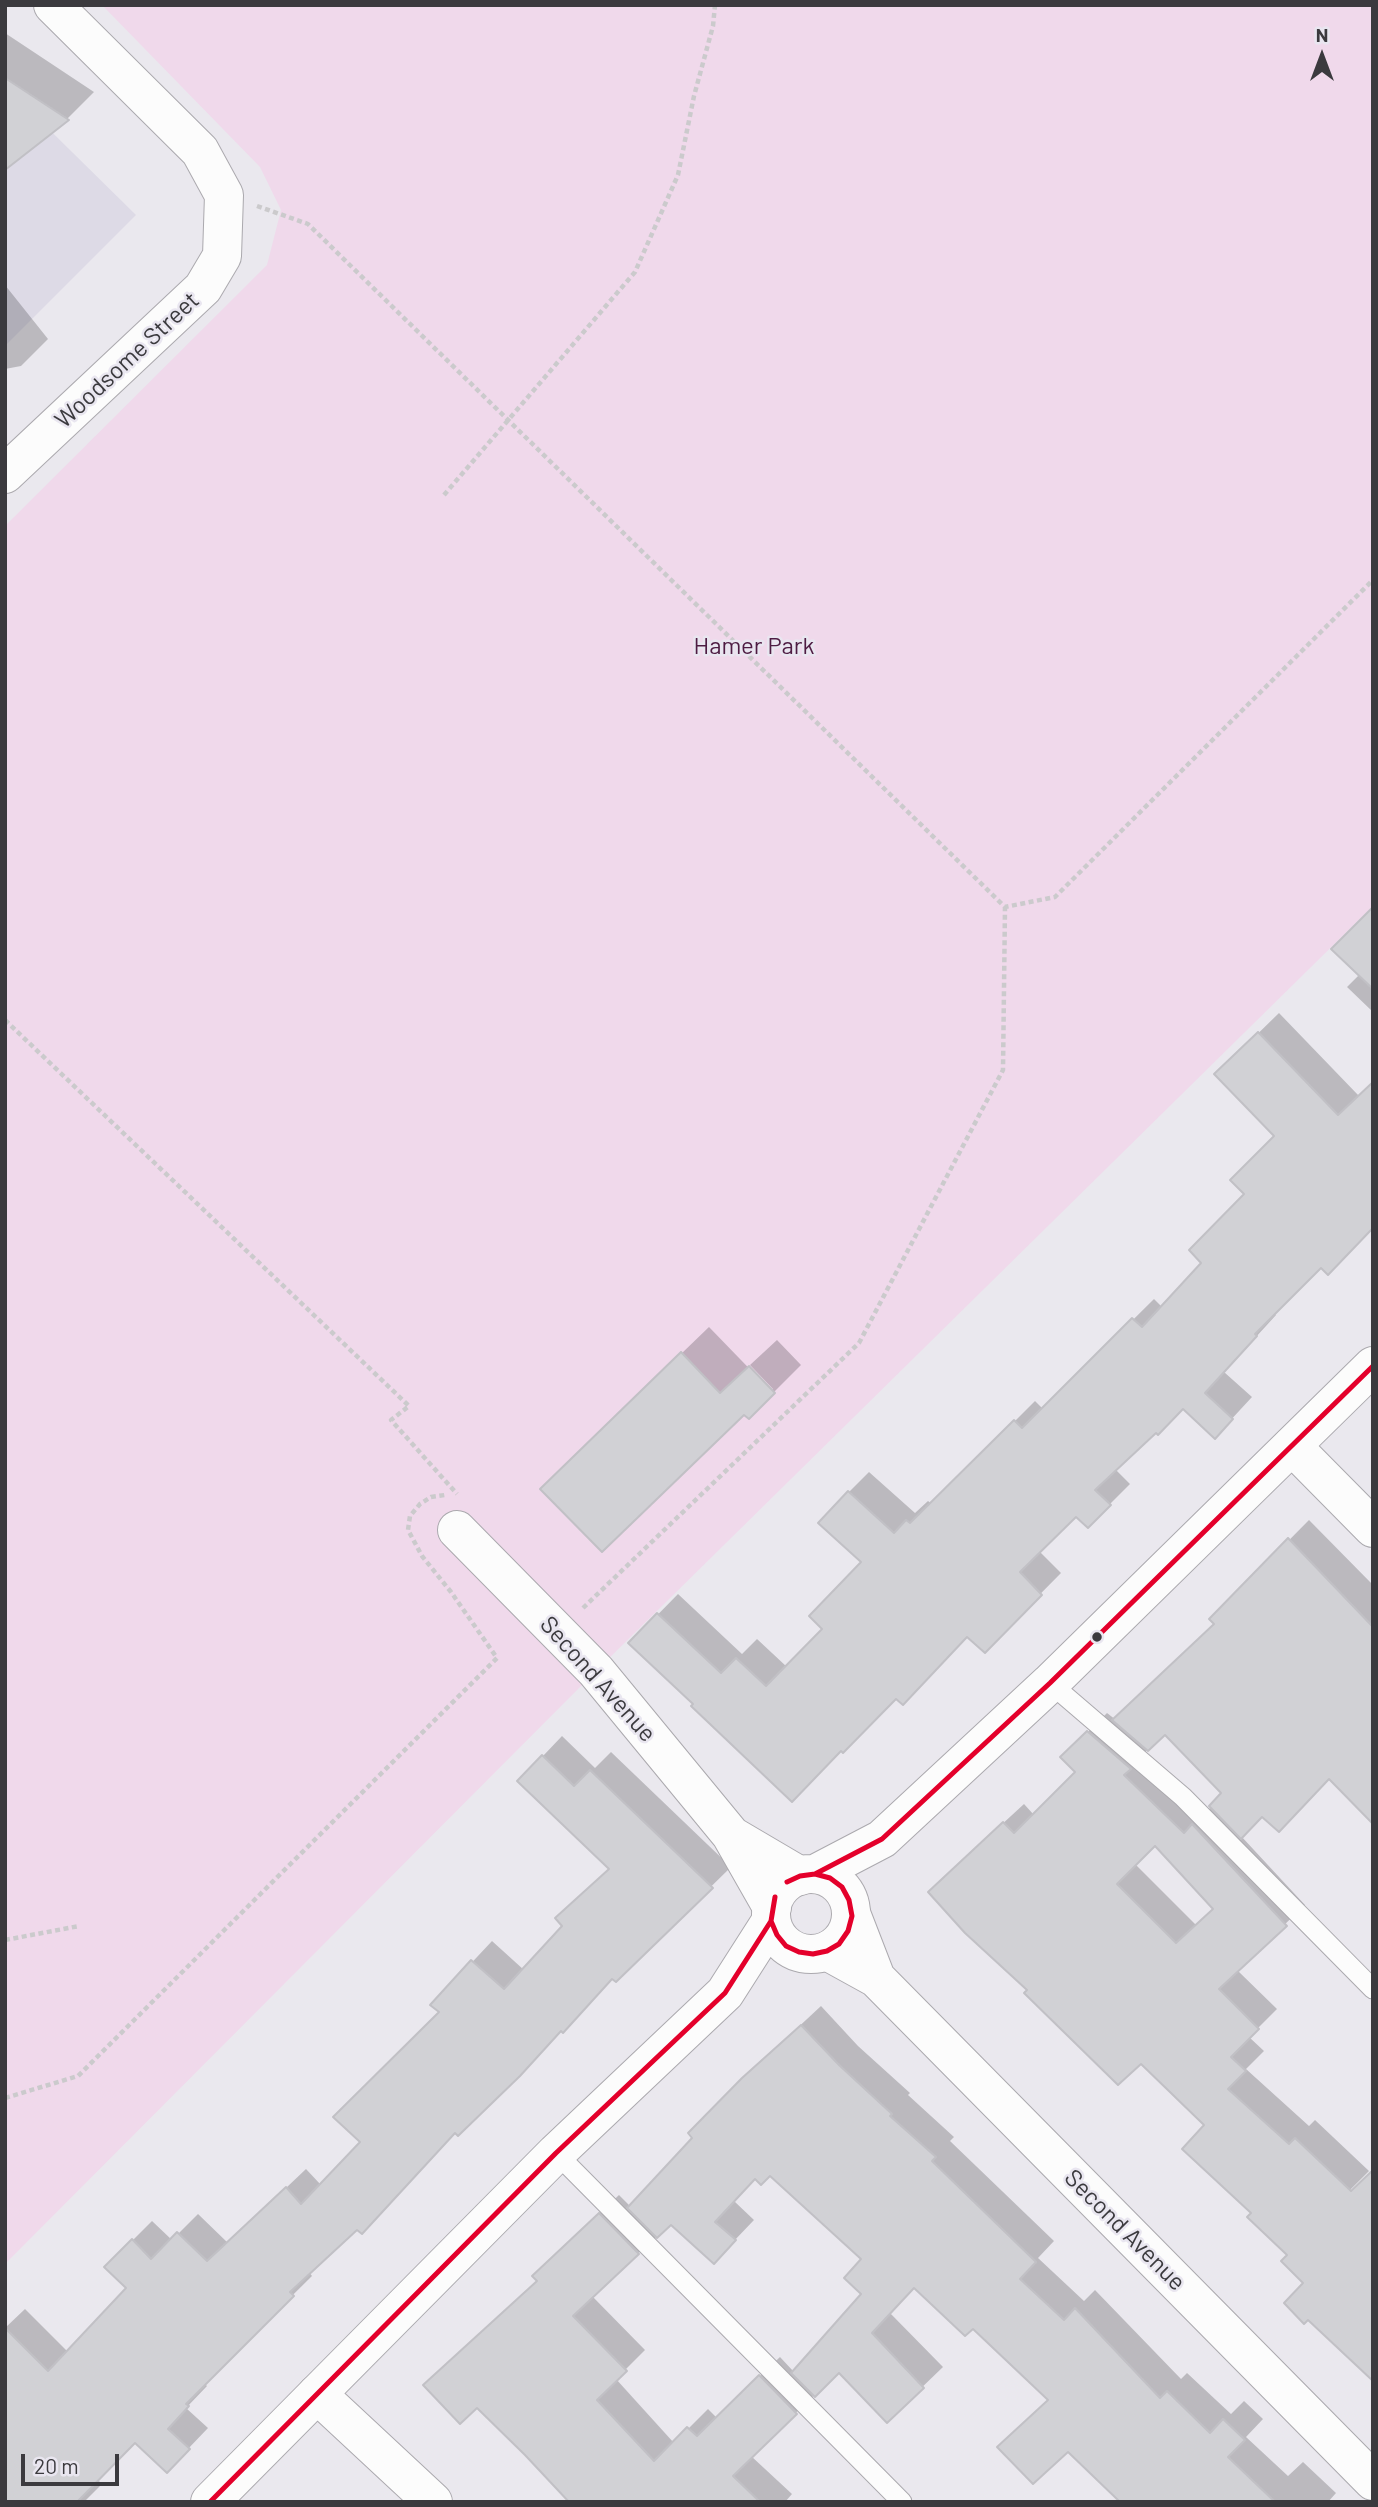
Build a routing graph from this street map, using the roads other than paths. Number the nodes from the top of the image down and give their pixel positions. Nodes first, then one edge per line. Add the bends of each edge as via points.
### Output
1 (53, 5) edge
2 (5, 474) edge
3 (1373, 1366) edge
4 (1292, 1446) junction
5 (1373, 1528) edge
6 (457, 1530) dead end
7 (1050, 1683) junction
8 (731, 1835) junction
9 (881, 1839) junction
10 (807, 1875) junction
11 (850, 1908) junction
12 (771, 1914) junction
13 (813, 1952) junction
14 (876, 1978) junction
15 (1373, 1989) edge
16 (725, 1993) junction
17 (556, 2153) junction
18 (317, 2393) junction
19 (1373, 2482) edge
20 (210, 2502) edge
21 (433, 2502) edge
22 (902, 2502) edge

1 - 2 street, Woodsome Street via 200,151 224,195 222,256 203,288
3 - 4 street
4 - 5 street
4 - 7 street
6 - 8 street, Second Avenue via 596,1671
7 - 9 street
7 - 15 lane via 1183,1797
8 - 10 street, Second Avenue
8 - 12 street, Second Avenue
9 - 10 street
9 - 11 street
10 - 11 street via 830,1878 842,1888
10 - 12 street via 787,1882 777,1893
11 - 13 street via 848,1931 839,1944
11 - 14 street, Second Avenue
12 - 13 street via 781,1940
12 - 16 street
13 - 14 street, Second Avenue
13 - 16 street
14 - 19 street, Second Avenue
16 - 17 street
17 - 18 street
17 - 22 lane
18 - 20 street
18 - 21 street

